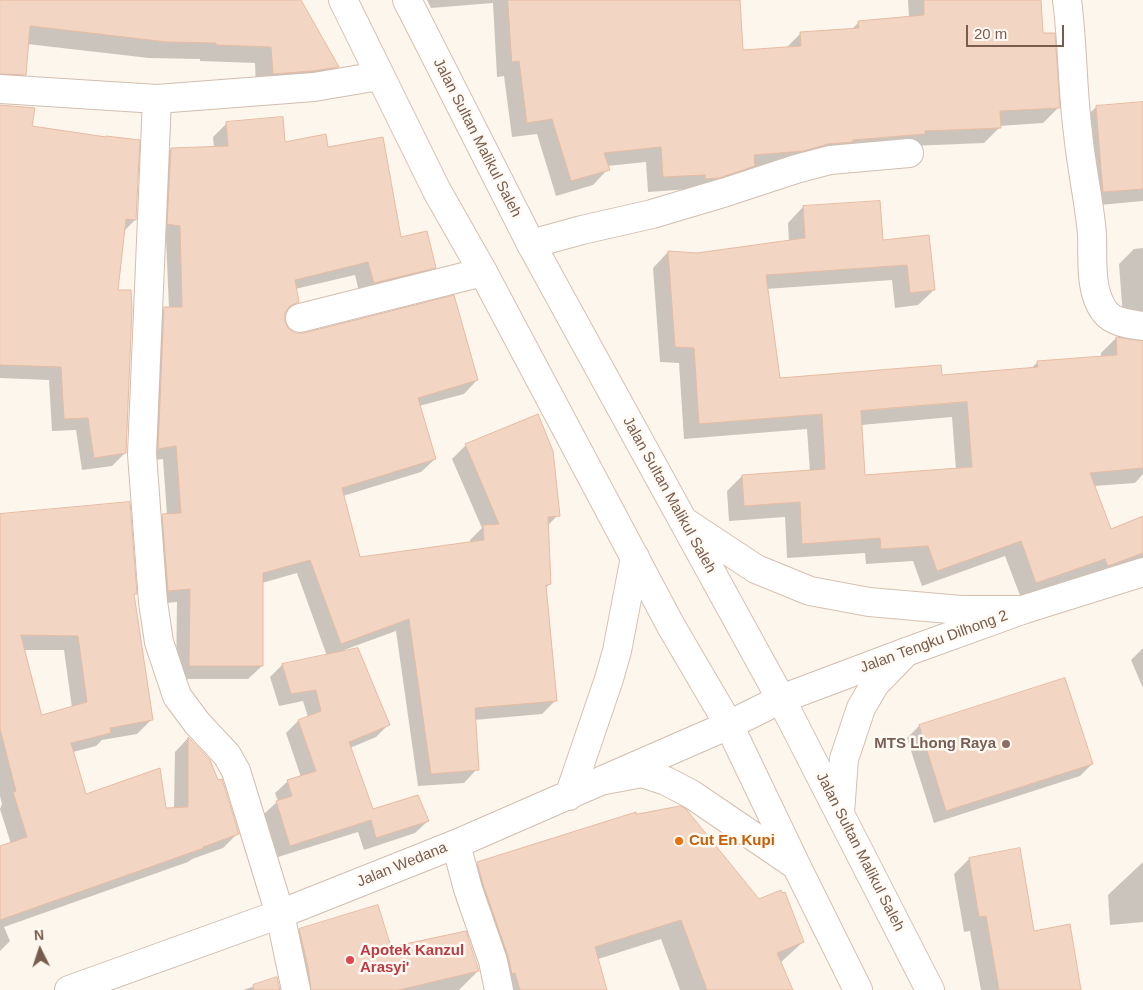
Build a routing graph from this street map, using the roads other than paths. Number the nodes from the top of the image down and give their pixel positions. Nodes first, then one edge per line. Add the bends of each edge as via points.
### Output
1 (343, 0) edge
2 (407, 0) edge
3 (1068, 0) edge
4 (379, 76) junction
5 (0, 89) edge
6 (157, 99) junction
7 (909, 153) dead end
8 (531, 244) junction
9 (483, 272) junction
10 (300, 318) dead end
11 (1143, 326) edge
12 (682, 520) junction
13 (635, 557) junction
14 (1143, 572) edge
15 (1022, 610) junction
16 (906, 652) junction
17 (781, 699) junction
18 (729, 725) junction
19 (605, 780) junction
20 (569, 796) junction
21 (840, 814) junction
22 (456, 844) junction
23 (796, 864) junction
24 (280, 914) junction
25 (69, 990) edge
26 (296, 990) edge
27 (499, 990) edge
28 (858, 990) edge
29 (930, 990) edge

1 - 4 street
2 - 8 street, Jalan Sultan Malikul Saleh
3 - 11 street via 1077,131 1097,296 1105,312 1113,319
4 - 6 street via 314,87
4 - 9 street via 437,191
5 - 6 street
6 - 24 street via 142,454 159,642 177,696 227,755 236,771
7 - 8 street via 822,162 652,214
8 - 12 street, Jalan Sultan Malikul Saleh
9 - 10 street
9 - 13 street
12 - 15 street via 756,570 810,591 960,610
12 - 17 street, Jalan Sultan Malikul Saleh
13 - 18 street
13 - 20 street via 617,651
14 - 15 street, Jalan Tengku Dilhong 2
15 - 16 street, Jalan Tengku Dilhong 2
16 - 17 street, Jalan Tengku Dilhong 2
16 - 21 street via 875,684 861,708 844,759
17 - 18 street, Jalan Tengku Dilhong 2
17 - 21 street, Jalan Sultan Malikul Saleh
18 - 19 street, Jalan Wedana
18 - 23 street
19 - 20 street, Jalan Wedana
19 - 23 street via 642,774 666,781
20 - 22 street, Jalan Wedana
21 - 29 street, Jalan Sultan Malikul Saleh
22 - 24 street, Jalan Wedana
22 - 27 street
23 - 28 street
24 - 25 street, Jalan Wedana
24 - 26 street

